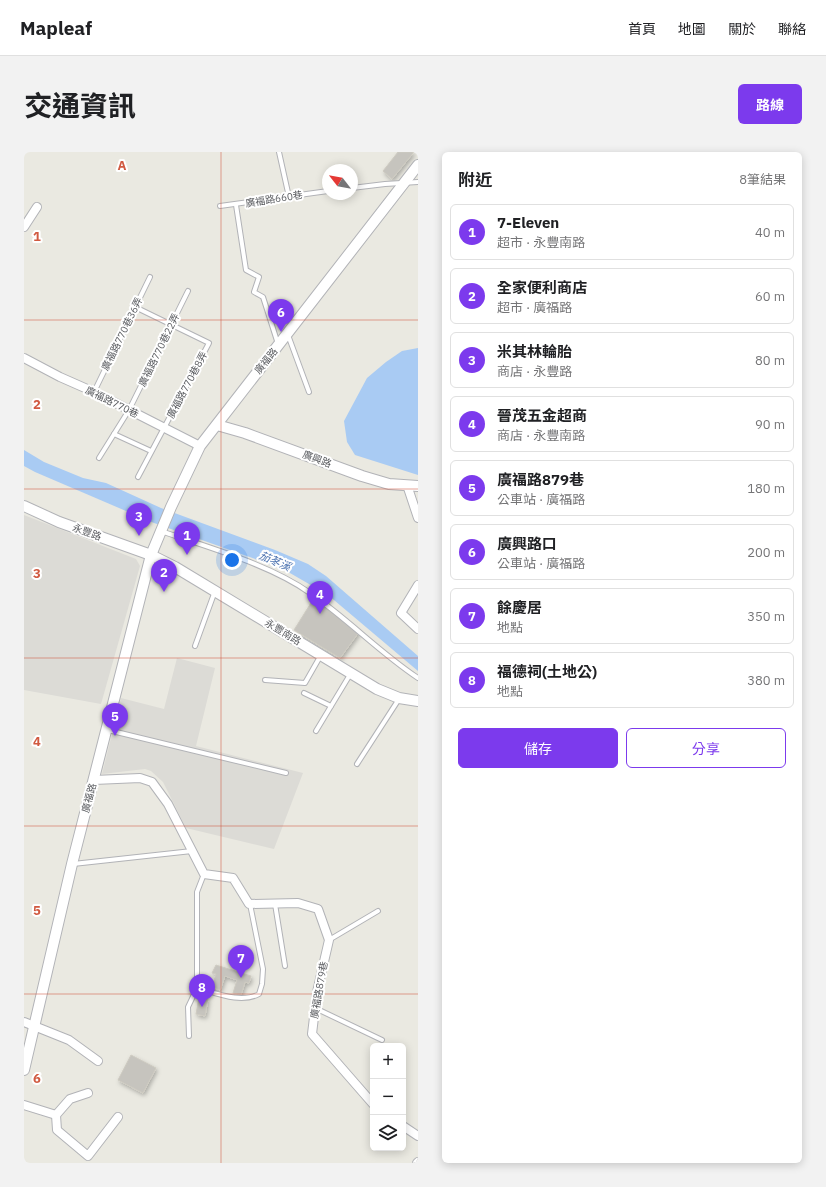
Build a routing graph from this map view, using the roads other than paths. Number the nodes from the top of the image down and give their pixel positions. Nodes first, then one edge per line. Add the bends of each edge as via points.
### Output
1 (279, 152) edge
2 (418, 165) edge
3 (405, 182) junction
4 (418, 182) edge
5 (358, 187) edge
6 (322, 193) edge
7 (289, 197) junction
8 (236, 205) junction
9 (37, 206) dead end
10 (220, 206) dead end
11 (24, 227) edge
12 (150, 277) dead end
13 (188, 290) dead end
14 (135, 307) junction
15 (171, 326) junction
16 (287, 335) junction
17 (278, 346) junction
18 (24, 358) edge
19 (94, 392) junction
20 (308, 392) dead end
21 (129, 410) junction
22 (217, 425) junction
23 (164, 427) junction
24 (114, 434) junction
25 (200, 446) junction
26 (151, 451) junction
27 (99, 458) dead end
28 (138, 477) dead end
29 (407, 485) junction
30 (418, 486) edge
31 (24, 506) edge
32 (418, 518) edge
33 (162, 530) junction
34 (151, 555) junction
35 (418, 585) edge
36 (216, 591) junction
37 (418, 629) edge
38 (194, 646) dead end
39 (321, 655) junction
40 (351, 673) junction
41 (418, 678) edge
42 (265, 680) dead end
43 (304, 693) dead end
44 (399, 698) junction
45 (418, 701) edge
46 (331, 706) junction
47 (107, 729) junction
48 (316, 731) dead end
49 (357, 764) dead end
50 (286, 773) dead end
51 (94, 780) junction
52 (192, 851) junction
53 (72, 864) junction
54 (204, 874) junction
55 (275, 903) junction
56 (250, 904) junction
57 (378, 912) dead end
58 (329, 940) junction
59 (285, 966) dead end
60 (197, 988) junction
61 (315, 1008) junction
62 (24, 1022) edge
63 (35, 1025) junction
64 (189, 1036) dead end
65 (382, 1040) dead end
66 (98, 1061) dead end
67 (24, 1070) edge
68 (88, 1093) dead end
69 (370, 1101) edge
70 (24, 1105) edge
71 (56, 1115) junction
72 (118, 1117) dead end
73 (406, 1128) edge
74 (418, 1136) edge

1 - 7 lane
2 - 3 street, 廣福路
3 - 4 lane
3 - 5 lane
3 - 16 street, 廣福路
6 - 7 lane, 廣福路660巷
7 - 8 lane, 廣福路660巷
8 - 10 lane, 廣福路660巷
8 - 17 lane via 246,270 259,277 254,292 263,297
9 - 11 street
12 - 14 lane, 廣福路770巷36弄
13 - 15 lane, 廣福路770巷22弄
14 - 15 lane
14 - 19 lane, 廣福路770巷36弄
15 - 21 lane, 廣福路770巷22弄
15 - 23 lane, 廣福路770巷8弄 via 209,343
16 - 17 street, 廣福路
16 - 20 lane
17 - 22 street, 廣福路
18 - 19 street, 廣福路770巷
19 - 21 street, 廣福路770巷
21 - 23 street, 廣福路770巷
21 - 24 lane, 廣福路770巷22弄
22 - 25 street, 廣福路
22 - 29 street, 廣興路 via 362,476 390,484
23 - 25 street, 廣福路770巷
23 - 26 lane, 廣福路770巷8弄
24 - 26 lane
24 - 27 lane, 廣福路770巷22弄
25 - 33 street, 廣福路
26 - 28 lane, 廣福路770巷8弄
29 - 30 street, 廣興路
29 - 32 street
31 - 34 street, 永豐路 via 59,522
33 - 34 street, 廣福路
33 - 41 lane via 270,570 309,592 402,668
34 - 36 street, 永豐南路
34 - 47 street, 廣福路
35 - 37 street via 401,613
36 - 38 lane
36 - 39 street, 永豐南路
39 - 40 street, 永豐南路
39 - 42 lane via 305,683
40 - 44 street, 永豐南路 via 377,689
40 - 46 lane
43 - 46 lane
44 - 45 street, 永豐南路
44 - 49 lane
46 - 48 lane
47 - 50 lane
47 - 51 street, 廣福路
51 - 52 street via 140,778 152,782 168,804
51 - 53 street, 廣福路
52 - 53 lane
52 - 54 street
53 - 63 street, 廣福路
54 - 56 street via 233,878
54 - 60 lane via 197,892
55 - 56 street
55 - 58 street via 298,903 318,909
55 - 59 lane
56 - 60 lane via 263,969 259,994 243,998 232,997
57 - 58 lane
58 - 61 street, 廣福路879巷
60 - 64 lane via 188,1007
61 - 65 lane
61 - 69 street, 廣福路879巷 via 312,1034
62 - 63 street
63 - 66 street via 69,1040
63 - 67 street, 廣福路
68 - 71 street via 70,1099
70 - 71 street
71 - 72 street via 57,1130 88,1156
73 - 74 street

